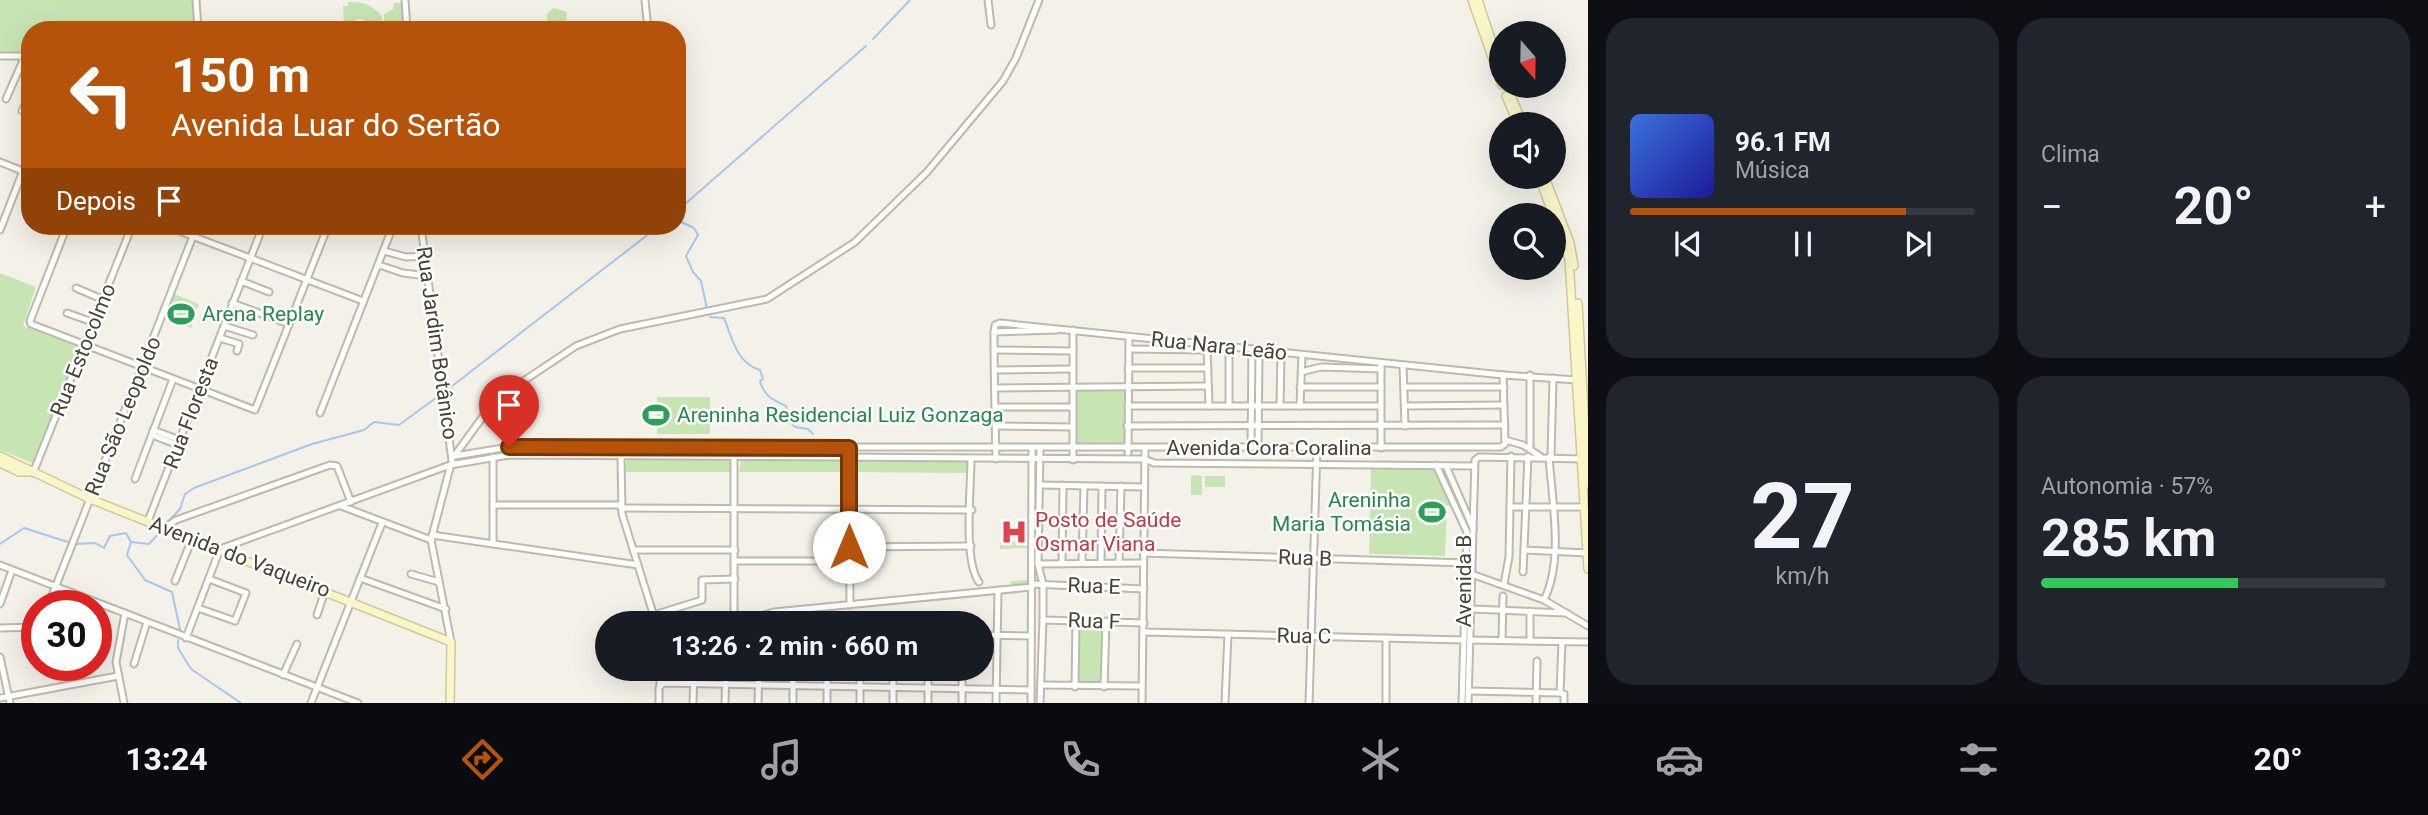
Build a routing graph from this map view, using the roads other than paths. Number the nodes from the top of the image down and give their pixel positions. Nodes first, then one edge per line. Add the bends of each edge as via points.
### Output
1 (196, 0) edge
2 (405, 0) edge
3 (645, 0) edge
4 (988, 0) edge
5 (1039, 0) edge
6 (1472, 0) edge
7 (1478, 6) edge
8 (197, 21) edge
9 (406, 21) edge
10 (647, 21) edge
11 (990, 25) dead end
12 (1488, 41) joint
13 (1489, 44) edge
14 (21, 56) edge
15 (0, 58) edge
16 (21, 68) edge
17 (6, 99) dead end
18 (0, 162) edge
19 (21, 170) edge
20 (21, 183) edge
21 (0, 230) edge
22 (63, 235) edge
23 (129, 235) edge
24 (259, 235) edge
25 (324, 235) edge
26 (390, 235) edge
27 (422, 235) edge
28 (193, 236) joint
29 (1566, 248) edge
30 (384, 251) junction
31 (425, 256) junction
32 (250, 258) junction
33 (379, 265) junction
34 (428, 276) junction
35 (307, 279) junction
36 (241, 281) junction
37 (76, 288) dead end
38 (269, 292) dead end
39 (104, 300) junction
40 (363, 301) junction
41 (232, 303) junction
42 (67, 313) dead end
43 (95, 323) junction
44 (289, 324) junction
45 (224, 326) junction
46 (1073, 330) junction
47 (253, 335) dead end
48 (1129, 337) junction
49 (220, 338) junction
50 (85, 346) junction
51 (1229, 347) junction
52 (1207, 348) junction
53 (1129, 349) junction
54 (994, 350) junction
55 (1255, 350) junction
56 (237, 351) dead end
57 (1073, 351) junction
58 (1281, 353) junction
59 (1301, 355) junction
60 (1378, 364) junction
61 (1403, 365) junction
62 (142, 367) junction
63 (1128, 368) junction
64 (1208, 368) junction
65 (1072, 369) junction
66 (995, 370) junction
67 (1301, 372) junction
68 (1503, 375) junction
69 (1530, 375) junction
70 (1553, 378) junction
71 (173, 379) junction
72 (1583, 381) edge
73 (1208, 386) junction
74 (1128, 387) junction
75 (1300, 387) junction
76 (1381, 387) junction
77 (1404, 387) junction
78 (1504, 387) junction
79 (995, 388) junction
80 (1072, 388) junction
81 (200, 390) junction
82 (1504, 405) junction
83 (1128, 406) junction
84 (1209, 406) junction
85 (1229, 406) junction
86 (1255, 406) junction
87 (1300, 406) junction
88 (1381, 406) junction
89 (1405, 406) junction
90 (996, 407) junction
91 (1072, 407) junction
92 (1280, 407) junction
93 (320, 413) dead end
94 (1504, 425) junction
95 (996, 426) junction
96 (1128, 426) junction
97 (1255, 426) junction
98 (1381, 426) junction
99 (1405, 426) junction
100 (1072, 427) junction
101 (153, 432) junction
102 (179, 442) junction
103 (1505, 442) junction
104 (621, 447) junction
105 (1317, 447) junction
106 (849, 448) junction
107 (1251, 448) junction
108 (1258, 448) junction
109 (1381, 448) junction
110 (996, 449) junction
111 (1032, 449) junction
112 (1040, 449) junction
113 (1073, 449) junction
114 (1128, 449) junction
115 (1145, 449) junction
116 (1529, 452) junction
117 (0, 456) edge
118 (1511, 456) junction
119 (493, 457) junction
120 (621, 457) junction
121 (734, 457) junction
122 (849, 457) junction
123 (1550, 457) junction
124 (971, 459) junction
125 (996, 459) junction
126 (1128, 459) junction
127 (1144, 459) junction
128 (1585, 459) edge
129 (452, 460) junction
130 (1032, 460) junction
131 (1040, 460) junction
132 (1073, 460) junction
133 (0, 463) edge
134 (1474, 463) junction
135 (1315, 464) junction
136 (1436, 466) junction
137 (1446, 466) junction
138 (31, 473) junction
139 (135, 479) dead end
140 (1588, 484) edge
141 (1040, 485) junction
142 (1063, 485) junction
143 (1084, 486) junction
144 (1102, 486) junction
145 (1121, 486) junction
146 (1144, 487) junction
147 (90, 499) junction
148 (351, 502) junction
149 (493, 505) junction
150 (341, 506) junction
151 (621, 507) junction
152 (734, 507) junction
153 (849, 507) junction
154 (1510, 507) junction
155 (1584, 507) junction
156 (1525, 508) junction
157 (1552, 508) junction
158 (972, 510) junction
159 (148, 521) junction
160 (382, 523) junction
161 (164, 527) junction
162 (1474, 531) junction
163 (432, 538) junction
164 (192, 539) junction
165 (493, 544) junction
166 (971, 546) junction
167 (849, 547) junction
168 (220, 550) junction
169 (634, 550) junction
170 (735, 550) junction
171 (1524, 551) junction
172 (1553, 552) junction
173 (1143, 553) junction
174 (1587, 553) edge
175 (1312, 558) junction
176 (735, 561) junction
177 (849, 561) junction
178 (1143, 562) junction
179 (1082, 563) junction
180 (1101, 563) junction
181 (1119, 563) junction
182 (1466, 563) junction
183 (1062, 564) junction
184 (0, 565) edge
185 (638, 565) junction
186 (1035, 566) junction
187 (1588, 569) edge
188 (12, 570) junction
189 (1523, 572) dead end
190 (411, 574) dead end
191 (1474, 575) junction
192 (360, 578) junction
193 (209, 579) junction
194 (735, 579) junction
195 (175, 581) dead end
196 (439, 582) junction
197 (979, 582) dead end
198 (1043, 584) junction
199 (1504, 584) junction
200 (1032, 586) junction
201 (56, 587) junction
202 (1144, 589) junction
203 (55, 590) edge
204 (325, 591) junction
205 (998, 591) junction
206 (1503, 596) dead end
207 (1544, 600) junction
208 (352, 601) junction
209 (0, 604) edge
210 (850, 605) junction
211 (198, 608) junction
212 (446, 609) junction
213 (1472, 609) junction
214 (1502, 610) junction
215 (653, 611) edge
216 (667, 611) edge
217 (736, 611) edge
218 (793, 611) edge
219 (1530, 611) junction
220 (125, 613) junction
221 (1570, 613) junction
222 (317, 615) dead end
223 (1043, 620) junction
224 (1076, 620) junction
225 (1106, 621) junction
226 (147, 622) junction
227 (1144, 623) junction
228 (1588, 626) edge
229 (21, 627) edge
230 (0, 628) edge
231 (1144, 632) junction
232 (1228, 634) junction
233 (997, 635) junction
234 (1031, 636) junction
235 (1310, 636) junction
236 (186, 638) junction
237 (1386, 638) junction
238 (1467, 640) junction
239 (1502, 640) junction
240 (1530, 641) junction
241 (451, 642) junction
242 (1562, 642) junction
243 (1588, 642) edge
244 (297, 644) dead end
245 (0, 657) edge
246 (1537, 661) dead end
247 (134, 664) dead end
248 (283, 675) junction
249 (118, 676) junction
250 (660, 681) edge
251 (758, 681) edge
252 (793, 681) edge
253 (827, 681) edge
254 (860, 681) edge
255 (893, 681) edge
256 (928, 681) edge
257 (962, 681) edge
258 (694, 684) junction
259 (726, 684) junction
260 (758, 685) junction
261 (793, 685) junction
262 (1041, 685) junction
263 (660, 686) junction
264 (827, 686) junction
265 (1142, 686) junction
266 (860, 687) junction
267 (893, 687) junction
268 (1074, 687) junction
269 (1104, 687) junction
270 (317, 688) junction
271 (928, 688) junction
272 (962, 688) junction
273 (997, 689) junction
274 (1031, 690) junction
275 (1469, 691) junction
276 (1536, 693) junction
277 (1560, 693) junction
278 (0, 698) edge
279 (9, 700) edge
280 (124, 703) edge
281 (311, 703) edge
282 (358, 703) edge
283 (450, 703) edge
284 (659, 703) edge
285 (693, 703) edge
286 (725, 703) edge
287 (758, 703) edge
288 (793, 703) edge
289 (827, 703) edge
290 (860, 703) edge
291 (892, 703) edge
292 (928, 703) edge
293 (962, 703) edge
294 (996, 703) edge
295 (1031, 703) edge
296 (1040, 703) edge
297 (1142, 703) edge
298 (1225, 703) edge
299 (1309, 703) edge
300 (1386, 703) edge
301 (1462, 703) edge
302 (1468, 703) edge
303 (1536, 703) edge
304 (1564, 703) edge

1 - 8 street
2 - 9 street
3 - 10 street
4 - 11 street
5 - 129 street via 1003,80 927,172 855,242 767,299 620,329 576,346 495,400
6 - 7 street
7 - 12 street
12 - 13 street
14 - 15 street
16 - 17 street
18 - 19 street
20 - 21 street
22 - 50 street via 30,321
23 - 39 street, Rua Estocolmo
24 - 32 street, Rua Floresta
25 - 35 street
26 - 30 street
27 - 31 street, Rua Jardim Botânico
28 - 32 street
28 - 62 street, Rua São Leopoldo
29 - 72 street
30 - 31 street
30 - 33 street
31 - 34 street, Rua Jardim Botânico
32 - 35 street
32 - 36 street, Rua Floresta
33 - 34 street
33 - 40 street
34 - 129 street, Rua Jardim Botânico
35 - 40 street
35 - 44 street
36 - 38 street
36 - 41 street, Rua Floresta
37 - 39 street
39 - 43 street, Rua Estocolmo
40 - 93 street
41 - 44 street
41 - 45 street, Rua Floresta
42 - 43 street
43 - 50 street, Rua Estocolmo
44 - 81 street via 255,410
45 - 47 street
45 - 49 street, Rua Floresta
46 - 48 street, Rua Nara Leão
46 - 54 street, Rua Nara Leão via 995,329
46 - 57 street
48 - 52 street, Rua Nara Leão
48 - 53 street
49 - 56 street via 239,344
49 - 81 street, Rua Floresta
50 - 62 street
50 - 138 street, Rua Estocolmo
51 - 52 street, Rua Nara Leão
51 - 55 street, Rua Nara Leão
51 - 85 street
52 - 53 street, Rua Nara Leão
52 - 64 street
53 - 63 street
54 - 57 street
54 - 66 street
55 - 58 street, Rua Nara Leão
55 - 86 street
57 - 65 street
58 - 59 street, Rua Nara Leão
58 - 92 street
59 - 60 street, Rua Nara Leão
59 - 67 street
60 - 61 street
60 - 67 street, Rua Nara Leão
60 - 76 street
61 - 68 street
61 - 77 street
62 - 71 street
62 - 147 street, Rua São Leopoldo
63 - 64 street
63 - 74 street
64 - 73 street
65 - 66 street
65 - 80 street
66 - 79 street
67 - 75 street
68 - 69 street
68 - 78 street
69 - 70 street
69 - 116 street
70 - 72 street
70 - 123 street
71 - 81 street
71 - 101 street
72 - 128 street
73 - 74 street
73 - 84 street
74 - 80 street
74 - 83 street
75 - 76 street
75 - 87 street
76 - 88 street
77 - 78 street
77 - 89 street
78 - 82 street
79 - 80 street
79 - 90 street
80 - 91 street
81 - 102 street, Rua Floresta
82 - 89 street
82 - 94 street
83 - 84 street
83 - 96 street
84 - 85 street
85 - 86 street
86 - 92 street
86 - 97 street
87 - 88 street
87 - 92 street
88 - 98 street
89 - 99 street
90 - 91 street
90 - 95 street
91 - 100 street
94 - 99 street
94 - 103 street
95 - 100 street
95 - 110 street
96 - 97 street
96 - 114 street
97 - 98 street
97 - 107 street
97 - 108 street
98 - 99 street
98 - 109 street
100 - 113 street
101 - 102 street
101 - 139 street
102 - 159 street, Rua Floresta
103 - 109 street, Avenida Cora Coralina via 1501,447
103 - 116 street
104 - 106 street, Avenida Cora Coralina
104 - 120 street
104 - 129 street, Avenida Cora Coralina via 509,447
105 - 108 street, Avenida Cora Coralina
105 - 109 street, Avenida Cora Coralina
105 - 135 street
106 - 110 street, Avenida Cora Coralina
106 - 122 street
107 - 108 street, Avenida Cora Coralina
107 - 115 street, Avenida Cora Coralina
110 - 111 street, Avenida Cora Coralina
110 - 125 street
111 - 112 street, Avenida Cora Coralina
111 - 130 street
112 - 113 street, Avenida Cora Coralina
112 - 131 street
113 - 114 street, Avenida Cora Coralina
113 - 132 street
114 - 115 street, Avenida Cora Coralina
114 - 126 street
115 - 127 street
116 - 118 street, Avenida Cora Coralina
116 - 123 street, Avenida Cora Coralina
116 - 156 street
117 - 138 street, Avenida do Vaqueiro
118 - 134 street, Avenida Cora Coralina via 1479,457
118 - 154 street
119 - 120 street, Avenida Cora Coralina
119 - 129 street, Avenida Cora Coralina
119 - 149 street
120 - 121 street, Avenida Cora Coralina
120 - 151 street
121 - 122 street, Avenida Cora Coralina
121 - 152 street
122 - 124 street, Avenida Cora Coralina
122 - 153 street
123 - 128 street, Avenida Cora Coralina
123 - 157 street
124 - 125 street, Avenida Cora Coralina
124 - 158 street
125 - 130 street, Avenida Cora Coralina
126 - 127 street, Avenida Cora Coralina
126 - 132 street, Avenida Cora Coralina
127 - 135 street, Avenida Cora Coralina via 1154,463
127 - 146 street
128 - 140 street
128 - 155 street
129 - 148 street
129 - 163 street
130 - 131 street, Avenida Cora Coralina
130 - 186 street
131 - 132 street, Avenida Cora Coralina
131 - 141 street
133 - 138 street, Avenida do Vaqueiro
134 - 137 street, Avenida Cora Coralina
134 - 162 street, Avenida B
135 - 136 street, Avenida Cora Coralina
135 - 175 street
136 - 137 street, Avenida Cora Coralina
136 - 182 street, Avenida B via 1465,526
137 - 162 street, Avenida B
138 - 147 street, Avenida do Vaqueiro
141 - 142 street
141 - 186 street
142 - 143 street
142 - 183 street
143 - 144 street
143 - 179 street
144 - 145 street
144 - 180 street
145 - 146 street
145 - 181 street
146 - 173 street
147 - 159 street, Avenida do Vaqueiro
147 - 201 street, Rua São Leopoldo
148 - 150 street
148 - 161 street via 337,466 330,465
149 - 151 street
149 - 165 street
150 - 160 street
150 - 168 street
151 - 152 street
151 - 169 street
152 - 153 street
152 - 170 street
153 - 158 street
153 - 167 street
154 - 156 street
154 - 199 street
155 - 157 street
155 - 174 street
156 - 157 street
156 - 171 street
157 - 172 street
158 - 166 street
159 - 161 street, Avenida do Vaqueiro
160 - 163 street
160 - 192 street
161 - 164 street, Avenida do Vaqueiro
162 - 191 street, Avenida B
163 - 165 street
163 - 196 street
164 - 168 street, Avenida do Vaqueiro
164 - 195 street
165 - 185 street
166 - 167 street
166 - 197 street
167 - 177 street
168 - 193 street
168 - 204 street, Avenida do Vaqueiro
169 - 170 street
169 - 185 street
170 - 176 street
171 - 172 street
171 - 189 street
172 - 174 street
172 - 207 street via 1552,586
173 - 175 street, Rua B
173 - 178 street
174 - 187 street
175 - 182 street, Rua B
175 - 235 street
176 - 177 street
176 - 194 street
177 - 210 street
178 - 181 street
178 - 202 street
179 - 180 street
179 - 183 street
180 - 181 street
182 - 238 street, Avenida B
183 - 186 street
184 - 188 street
185 - 215 street
186 - 198 street
186 - 200 street
188 - 201 street
188 - 209 street
190 - 196 street
191 - 199 street
191 - 213 street, Avenida B
192 - 208 street
192 - 212 street
193 - 211 street
193 - 211 street via 247,597 233,621
194 - 216 street via 702,580 702,600
194 - 217 street
196 - 212 street
198 - 200 street, Rua E
198 - 202 street, Rua E
198 - 223 street
199 - 207 street
200 - 205 street, Rua E
200 - 234 street
201 - 203 street, Rua São Leopoldo
201 - 220 street
202 - 227 street
204 - 208 street, Avenida do Vaqueiro
204 - 222 street
205 - 210 street, Rua E
205 - 233 street
206 - 214 street
207 - 221 street
208 - 241 street, Avenida do Vaqueiro
208 - 270 street
210 - 218 street, Rua E
211 - 236 street
212 - 241 street
213 - 214 street
213 - 238 street, Avenida B
214 - 219 street
214 - 239 street
219 - 221 street
219 - 240 street
220 - 226 street
220 - 249 street via 116,651
221 - 228 street
223 - 224 street, Rua F
223 - 262 street
224 - 225 street, Rua F
224 - 268 street
225 - 227 street, Rua F
225 - 269 street
226 - 236 street
226 - 247 street
227 - 231 street
229 - 230 street
231 - 232 street, Rua C
231 - 265 street
232 - 235 street, Rua C
232 - 298 street
233 - 234 street
233 - 273 street
234 - 274 street
235 - 237 street, Rua C
235 - 299 street
236 - 248 street
237 - 238 street, Rua C
237 - 300 street
238 - 239 street, Rua C
238 - 275 street, Avenida B
238 - 301 street, Avenida B
239 - 240 street, Rua C
240 - 242 street, Rua C
241 - 283 street
242 - 243 street, Rua C
242 - 277 street
244 - 248 street
245 - 279 street
246 - 276 street
248 - 270 street
249 - 279 street
249 - 280 street
250 - 263 street
251 - 260 street
252 - 261 street
253 - 264 street
254 - 266 street
255 - 267 street
256 - 271 street
257 - 272 street
258 - 259 street
258 - 263 street
258 - 285 street
259 - 260 street
259 - 286 street
260 - 261 street
260 - 287 street
261 - 264 street
261 - 288 street
262 - 268 street
262 - 296 street
263 - 284 street
264 - 266 street
264 - 289 street
265 - 269 street
265 - 297 street
266 - 267 street
266 - 290 street
267 - 271 street
267 - 291 street
268 - 269 street
270 - 281 street
270 - 282 street
271 - 272 street
271 - 292 street
272 - 273 street
272 - 293 street
273 - 274 street
273 - 294 street
274 - 295 street
275 - 276 street
275 - 302 street, Avenida B
276 - 277 street
276 - 303 street
277 - 304 street
278 - 279 street

